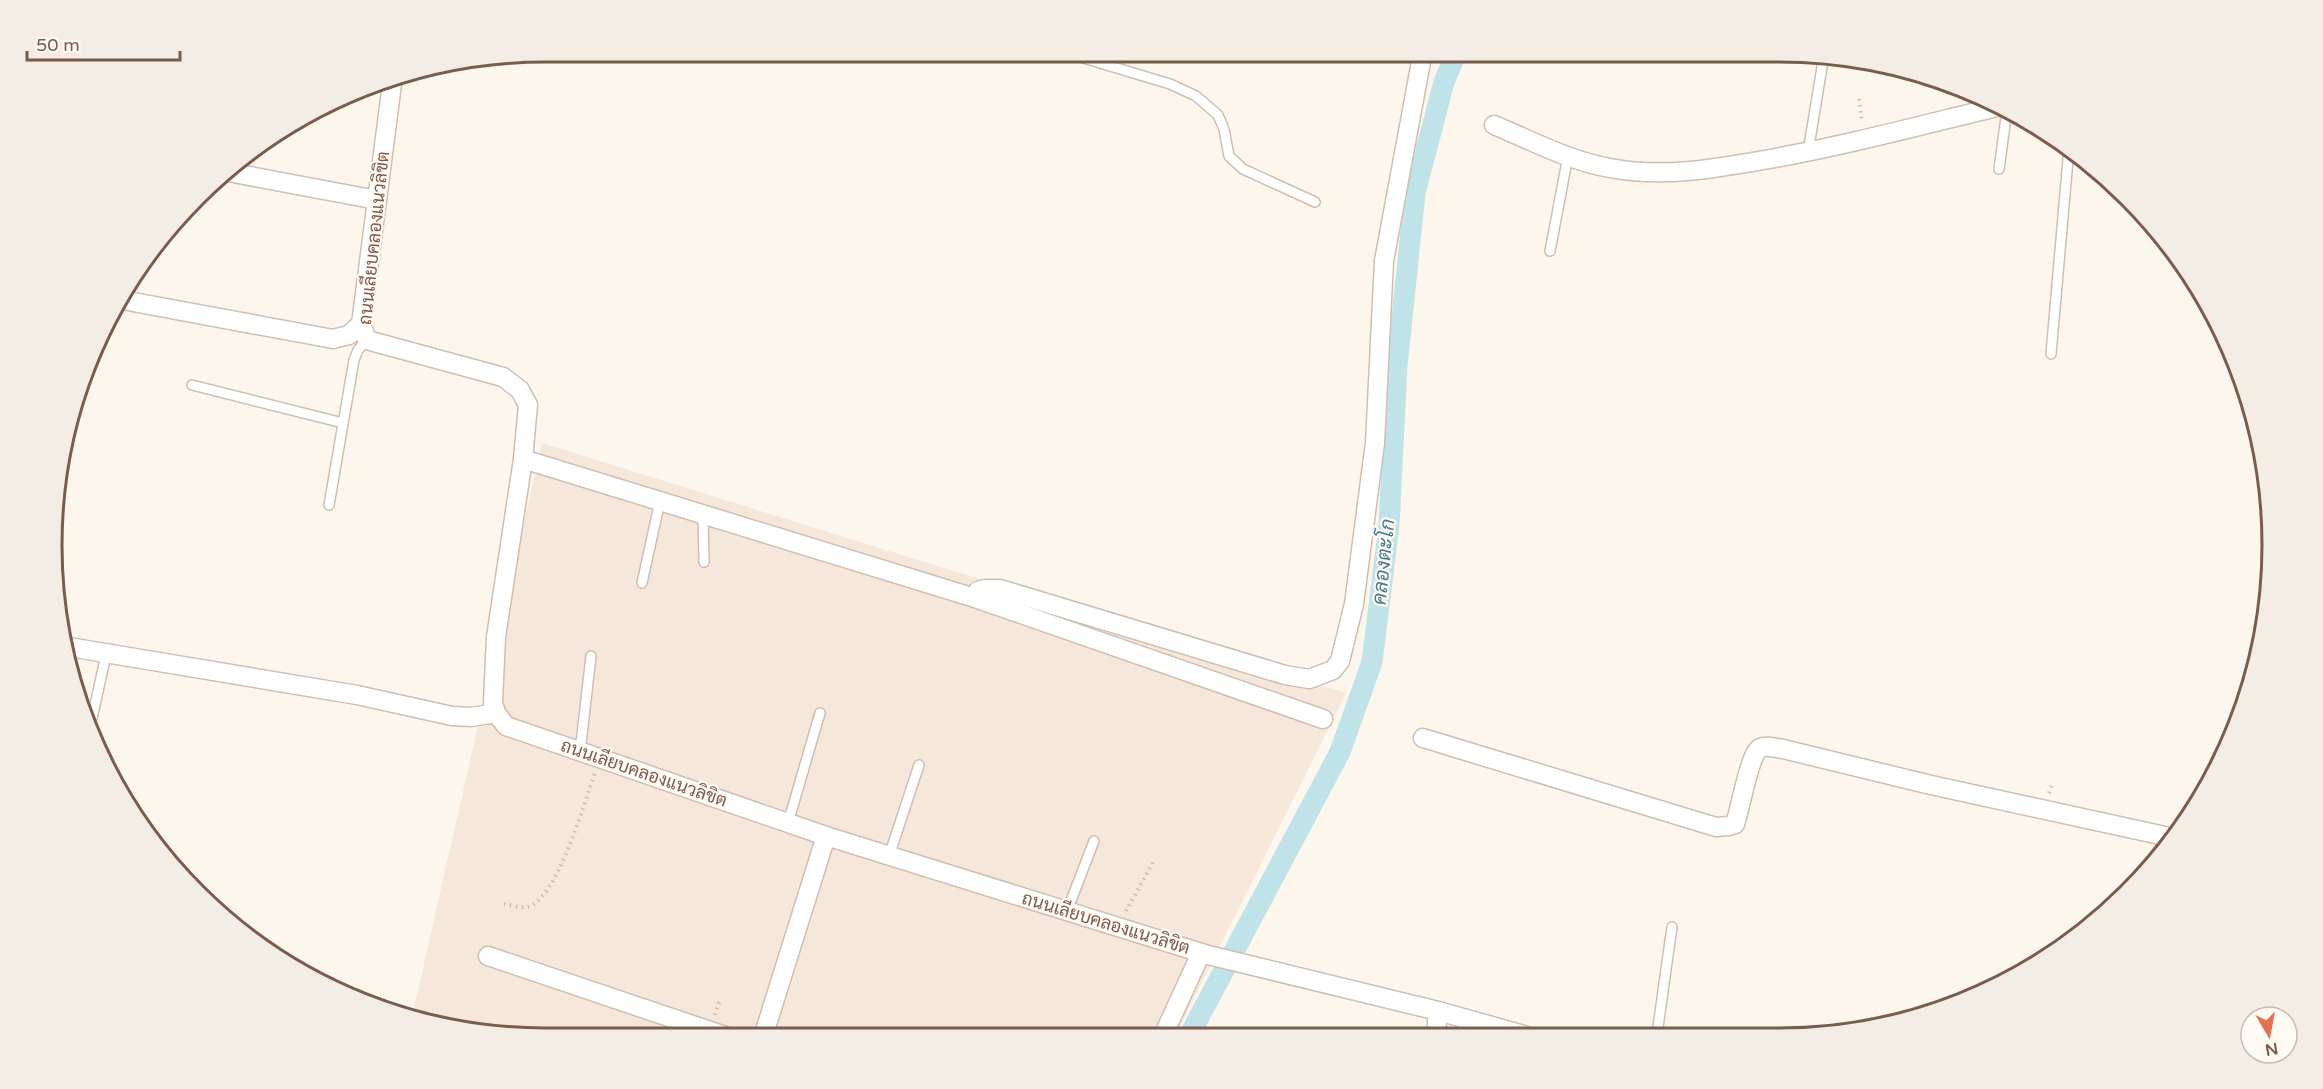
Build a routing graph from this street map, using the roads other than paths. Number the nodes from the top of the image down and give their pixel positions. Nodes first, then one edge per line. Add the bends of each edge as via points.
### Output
1 (1097, 62) edge
2 (1421, 62) edge
3 (1823, 64) edge
4 (392, 86) edge
5 (1988, 109) edge
6 (2006, 118) edge
7 (1494, 125) dead end
8 (1808, 152) junction
9 (1568, 156) junction
10 (2068, 158) edge
11 (1999, 169) dead end
12 (235, 173) edge
13 (377, 200) junction
14 (1315, 202) dead end
15 (1550, 251) dead end
16 (127, 301) edge
17 (364, 332) junction
18 (2051, 354) dead end
19 (192, 385) dead end
20 (343, 423) junction
21 (523, 459) junction
22 (660, 501) junction
23 (329, 505) dead end
24 (703, 515) junction
25 (704, 562) dead end
26 (642, 583) dead end
27 (975, 598) junction
28 (73, 648) edge
29 (106, 655) junction
30 (591, 656) dead end
31 (496, 713) junction
32 (820, 713) dead end
33 (93, 715) edge
34 (1323, 718) dead end
35 (1423, 738) dead end
36 (580, 752) junction
37 (919, 765) dead end
38 (788, 823) junction
39 (826, 836) junction
40 (2164, 836) edge
41 (1094, 841) dead end
42 (889, 856) junction
43 (1066, 911) junction
44 (1672, 927) dead end
45 (1205, 954) junction
46 (488, 956) dead end
47 (1438, 1011) junction
48 (697, 1028) edge
49 (766, 1028) edge
50 (1167, 1028) edge
51 (1437, 1028) edge
52 (1499, 1028) edge
53 (1657, 1028) edge

1 - 14 lane via 1196,96 1218,115 1229,156 1244,169
2 - 27 street via 1384,261 1375,443 1354,604 1340,661 1333,670 1309,679 1285,675 1000,589 978,591
3 - 8 lane
4 - 13 street, ถนนเลียบคลองแนวลิขิต
5 - 8 street
6 - 11 lane
7 - 9 street
8 - 9 street via 1695,172 1610,168
9 - 15 lane
10 - 18 lane
12 - 13 street
13 - 17 street, ถนนเลียบคลองแนวลิขิต
16 - 17 street via 333,339
17 - 20 lane via 354,360
17 - 21 street, ถนนเลียบคลองแนวลิขิต via 503,377 520,390 528,405
19 - 20 lane
20 - 23 lane
21 - 22 street
21 - 31 street, ถนนเลียบคลองแนวลิขิต via 496,637
22 - 24 street
22 - 26 lane
24 - 25 lane
24 - 27 street
27 - 34 street
28 - 29 street
29 - 31 street via 357,695 452,716
29 - 33 lane
30 - 36 lane
31 - 36 street, ถนนเลียบคลองแนวลิขิต via 506,726
32 - 38 lane
35 - 40 street via 1716,827 1735,824 1748,771 1755,751 1762,746
36 - 38 street, ถนนเลียบคลองแนวลิขิต
37 - 42 lane
38 - 39 street, ถนนเลียบคลองแนวลิขิต
39 - 42 street, ถนนเลียบคลองแนวลิขิต
39 - 49 street
41 - 43 lane
42 - 43 street, ถนนเลียบคลองแนวลิขิต
43 - 45 street, ถนนเลียบคลองแนวลิขิต
44 - 53 lane
45 - 47 street, ถนนเลียบคลองแนวลิขิต
45 - 50 street
46 - 48 street
47 - 51 street
47 - 52 street, ถนนเลียบคลองแนวลิขิต

